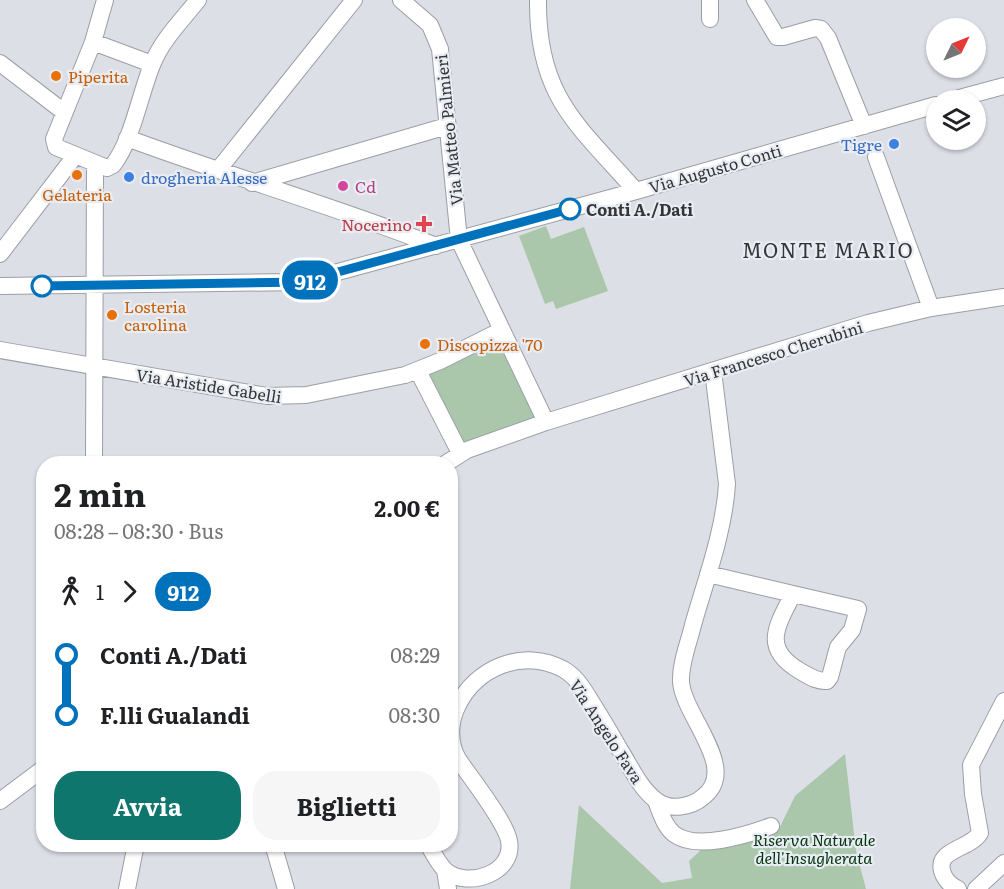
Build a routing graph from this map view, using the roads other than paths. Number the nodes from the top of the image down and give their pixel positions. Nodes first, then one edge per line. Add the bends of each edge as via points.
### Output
1 (105, 0) edge
2 (198, 0) edge
3 (354, 0) edge
4 (401, 0) edge
5 (538, 0) edge
6 (710, 0) edge
7 (754, 0) edge
8 (710, 18) dead end
9 (93, 42) junction
10 (0, 63) edge
11 (152, 64) junction
12 (1004, 86) edge
13 (986, 91) edge
14 (926, 108) edge
15 (64, 112) junction
16 (447, 126) junction
17 (864, 126) junction
18 (127, 138) junction
19 (75, 156) junction
20 (876, 157) dead end
21 (96, 164) junction
22 (218, 171) junction
23 (252, 183) junction
24 (636, 191) junction
25 (459, 240) junction
26 (436, 246) junction
27 (0, 254) edge
28 (95, 285) junction
29 (0, 286) edge
30 (1004, 297) edge
31 (931, 308) junction
32 (502, 330) junction
33 (0, 350) edge
34 (95, 368) junction
35 (418, 371) junction
36 (713, 371) junction
37 (546, 422) junction
38 (460, 453) junction
39 (94, 456) edge
40 (456, 456) edge
41 (708, 574) junction
42 (793, 594) junction
43 (1004, 700) edge
44 (458, 708) edge
45 (458, 759) edge
46 (36, 774) edge
47 (0, 801) edge
48 (656, 801) junction
49 (771, 826) dead end
50 (134, 852) edge
51 (275, 852) edge
52 (433, 852) edge
53 (1004, 863) edge
54 (445, 870) junction
55 (127, 889) edge
56 (286, 889) edge
57 (448, 889) edge
58 (958, 889) edge
59 (976, 889) edge

1 - 9 street
2 - 11 street
3 - 22 street
4 - 16 street, Via Matteo Palmieri via 427,22 436,36 443,65
5 - 24 street via 544,58 560,102
6 - 8 street
7 - 17 street via 777,37 815,28 823,32
9 - 11 street
9 - 15 street
10 - 15 street
11 - 18 street
12 - 13 street
14 - 17 street, Via Augusto Conti
15 - 19 street via 54,144
16 - 23 street
16 - 25 street, Via Matteo Palmieri
17 - 24 street, Via Augusto Conti
18 - 21 street via 113,165 107,168
18 - 22 street
19 - 21 street
19 - 27 street
20 - 31 street
21 - 28 street
22 - 23 street
23 - 26 street
24 - 25 street, Via Augusto Conti
25 - 26 street, Via Augusto Conti
25 - 32 street, Via Matteo Palmieri
26 - 28 street, Via Augusto Conti via 301,282
28 - 29 street, Via Augusto Conti
28 - 34 street
30 - 31 street, Via Francesco Cherubini
31 - 36 street, Via Francesco Cherubini
32 - 35 street, Via Aristide Gabelli
32 - 37 street, Via Matteo Palmieri
33 - 34 street, Via Aristide Gabelli
34 - 35 street, Via Aristide Gabelli via 287,397
34 - 39 street
35 - 38 street
36 - 37 street, Via Francesco Cherubini
36 - 41 street via 727,484
37 - 38 street, Via Francesco Cherubini
38 - 40 street, Via Francesco Cherubini
41 - 42 street
41 - 48 street via 681,681 684,697 715,762 716,780 705,796 691,804 669,807
42 - 42 street via 775,631 777,649 794,667 827,681 858,609
43 - 58 street via 971,765 980,833 942,858 946,880
44 - 48 street, Via Angelo Fava via 466,691 479,678 501,665 533,660 553,665 574,676 642,787
45 - 54 street, Via Angelo Fava via 504,826 510,843 508,854 497,868 476,879 464,879
46 - 47 street
48 - 49 street via 673,833 694,842
50 - 55 street
51 - 56 street
52 - 54 street
53 - 59 street
54 - 57 street

